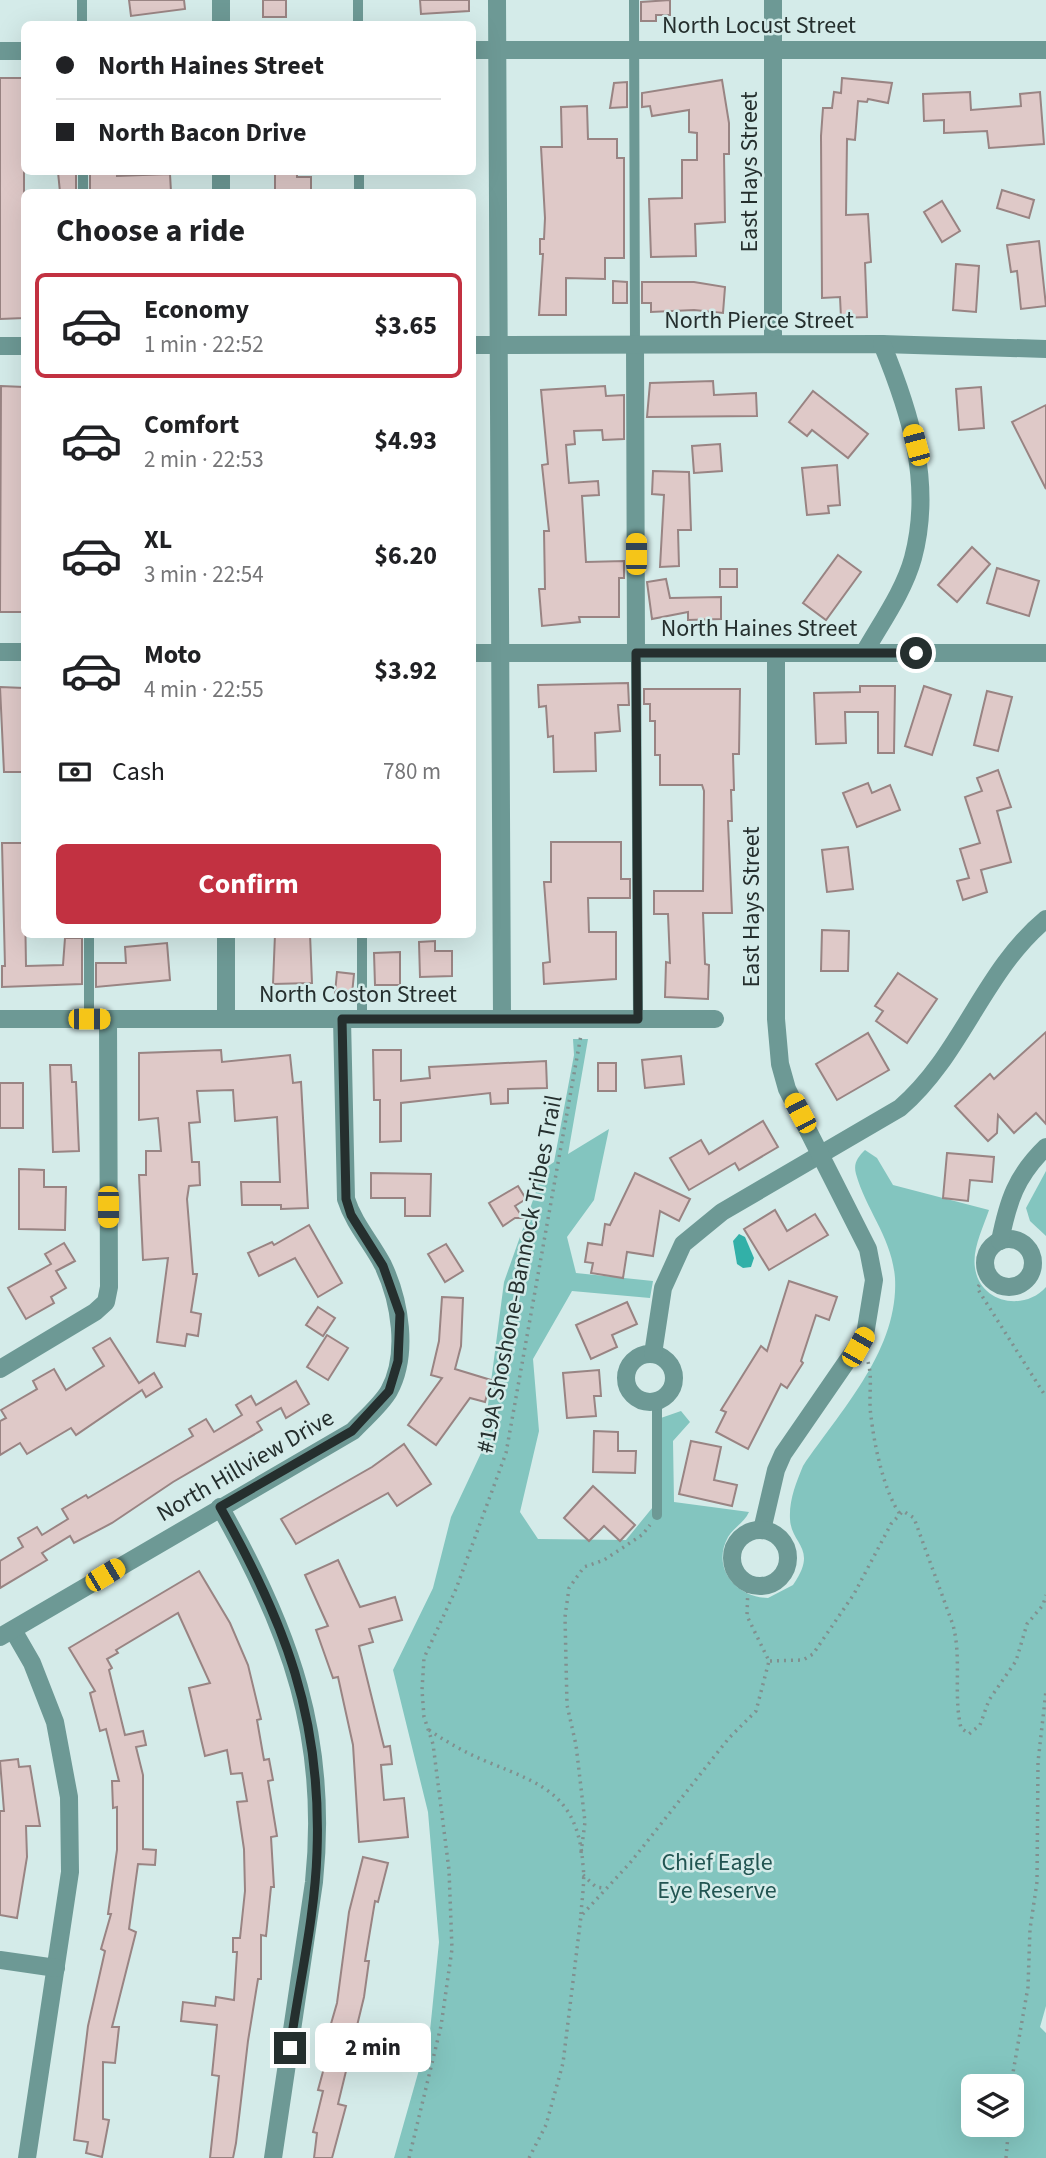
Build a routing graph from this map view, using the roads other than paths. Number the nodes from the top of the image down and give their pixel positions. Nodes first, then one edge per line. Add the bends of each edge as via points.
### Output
1 (82, 0) edge
2 (221, 0) edge
3 (358, 0) edge
4 (497, 0) edge
5 (634, 0) edge
6 (773, 0) edge
7 (82, 21) edge
8 (221, 21) edge
9 (358, 21) edge
10 (773, 49) junction
11 (476, 50) edge
12 (498, 50) junction
13 (634, 50) junction
14 (1046, 50) edge
15 (0, 51) edge
16 (21, 51) edge
17 (635, 344) junction
18 (773, 344) junction
19 (882, 344) junction
20 (476, 345) edge
21 (499, 345) junction
22 (0, 346) edge
23 (21, 346) edge
24 (1046, 349) edge
25 (0, 652) edge
26 (21, 652) edge
27 (476, 653) edge
28 (500, 653) junction
29 (636, 653) junction
30 (776, 653) junction
31 (864, 653) junction
32 (1046, 653) edge
33 (1046, 919) edge
34 (89, 938) edge
35 (226, 938) edge
36 (362, 938) edge
37 (0, 1019) edge
38 (98, 1019) junction
39 (226, 1019) junction
40 (342, 1019) junction
41 (362, 1019) junction
42 (502, 1019) junction
43 (638, 1019) junction
44 (715, 1019) dead end
45 (1046, 1147) edge
46 (821, 1152) junction
47 (1000, 1241) junction
48 (653, 1354) junction
49 (0, 1369) edge
50 (657, 1402) junction
51 (220, 1507) junction
52 (657, 1515) road end
53 (762, 1530) junction
54 (6, 1633) edge
55 (0, 1960) edge
56 (56, 1968) junction
57 (27, 2158) edge
58 (273, 2158) edge

1 - 7 lane
2 - 8 street
3 - 9 lane
4 - 12 street
5 - 13 lane
6 - 10 street, East Hays Street
10 - 13 street, North Locust Street
10 - 14 street, North Locust Street
10 - 18 street, East Hays Street
11 - 12 street, North Locust Street
12 - 13 street, North Locust Street
12 - 21 street
13 - 17 lane
15 - 16 street
17 - 18 street, North Pierce Street
17 - 21 street, North Pierce Street
17 - 29 street
18 - 19 street, North Pierce Street
19 - 24 street, North Pierce Street
19 - 31 street via 916,445 920,523 912,560
20 - 21 street, North Pierce Street
21 - 28 street
22 - 23 street
25 - 26 street
27 - 28 street, North Haines Street
28 - 29 street, North Haines Street
28 - 42 street
29 - 30 street, North Haines Street
29 - 43 lane
30 - 31 street, North Haines Street
30 - 46 street, East Hays Street via 776,1039 788,1089
31 - 32 street, North Haines Street
33 - 46 street via 1010,956 916,1094 900,1108
34 - 38 lane
35 - 39 street
36 - 41 lane
37 - 38 street, North Coston Street
38 - 39 street, North Coston Street
38 - 49 street via 106,1302
39 - 40 street, North Coston Street
40 - 41 street, North Coston Street
40 - 51 street, North Hillview Drive via 346,1199 383,1266 400,1314 398,1361 389,1391 352,1431
41 - 42 street, North Coston Street
42 - 43 street, North Coston Street
43 - 44 street, North Coston Street
45 - 47 street via 1028,1164 1007,1202
46 - 48 street via 722,1212 683,1244 663,1288
46 - 53 street, East Hays Street via 869,1249 874,1280 871,1313 866,1335 783,1454
47 - 47 street via 1019,1241 1026,1246 1033,1263 1026,1280 1009,1287 988,1274 987,1253
48 - 50 street via 670,1363 675,1382 672,1391
48 - 50 street via 635,1359 626,1385 638,1400
50 - 52 lane
51 - 54 street, North Hillview Drive
51 - 58 street via 250,1558 289,1649 306,1714 314,1772 317,1853
53 - 53 street via 782,1539 789,1560 779,1579 769,1584 748,1583 739,1576 732,1556 742,1536
54 - 56 street via 32,1663 55,1721 69,1797 70,1872
55 - 56 street
56 - 57 street

